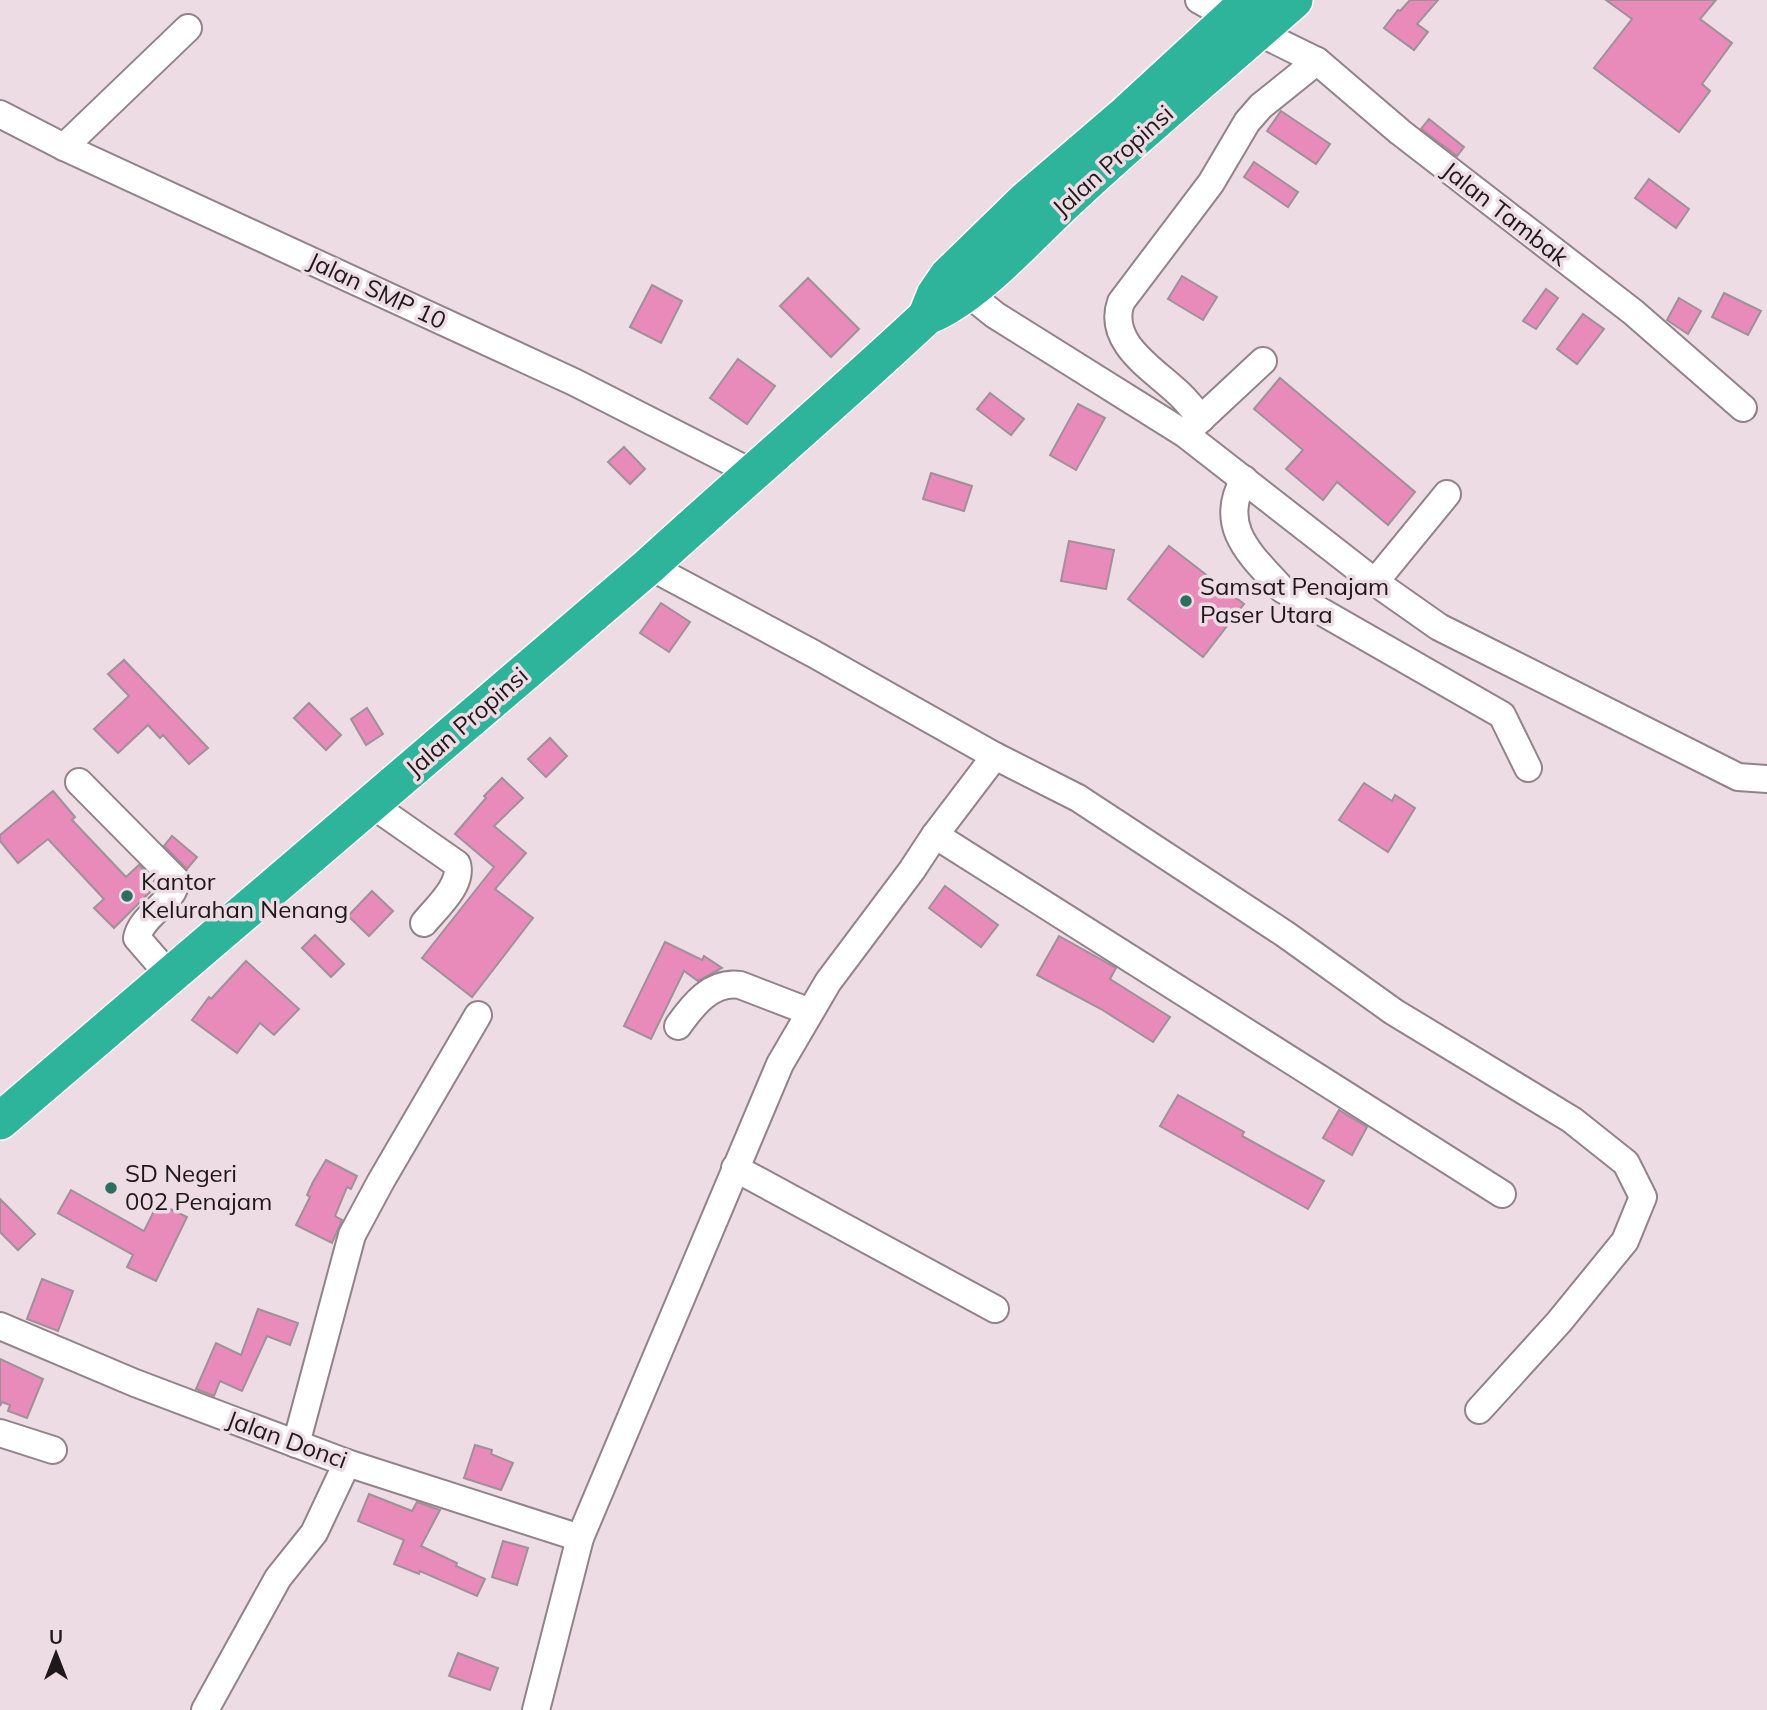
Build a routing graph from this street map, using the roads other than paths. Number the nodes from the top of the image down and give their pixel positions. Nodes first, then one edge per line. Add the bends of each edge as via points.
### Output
1 (1294, 0) edge
2 (1234, 12) edge
3 (188, 28) dead end
4 (1317, 61) junction
5 (0, 114) edge
6 (64, 147) junction
7 (957, 285) junction
8 (1263, 361) dead end
9 (1744, 408) dead end
10 (1193, 426) junction
11 (751, 472) junction
12 (1244, 479) junction
13 (1447, 494) dead end
14 (649, 566) junction
15 (1376, 582) junction
16 (995, 756) junction
17 (1528, 768) dead end
18 (1767, 779) edge
19 (79, 782) dead end
20 (371, 804) junction
21 (935, 835) junction
22 (424, 923) dead end
23 (170, 976) junction
24 (810, 1012) junction
25 (478, 1015) dead end
26 (678, 1026) dead end
27 (0, 1121) edge
28 (736, 1168) junction
29 (1502, 1194) dead end
30 (995, 1309) dead end
31 (0, 1326) edge
32 (1479, 1410) dead end
33 (0, 1433) edge
34 (296, 1444) junction
35 (53, 1450) dead end
36 (347, 1463) junction
37 (580, 1538) junction
38 (205, 1710) edge
39 (536, 1710) edge

1 - 2 highway, Jalan Propinsi
2 - 4 street, Jalan Tambak
2 - 7 highway, Jalan Propinsi via 1062,204
3 - 6 street
4 - 9 street, Jalan Tambak via 1400,132 1633,312
4 - 10 street via 1247,122 1211,183 1121,302 1117,314 1120,332 1140,361 1178,392
5 - 6 street, Jalan SMP 10
6 - 11 street, Jalan SMP 10 via 574,382
7 - 10 street via 995,315
7 - 11 highway, Jalan Propinsi via 939,311 927,316 850,389
8 - 10 street
10 - 12 street
11 - 14 highway, Jalan Propinsi
12 - 15 street
12 - 17 street via 1235,495 1237,531 1282,589 1502,715
13 - 15 street
14 - 16 street
14 - 20 highway, Jalan Propinsi
15 - 18 street via 1452,633 1738,777
16 - 21 street
16 - 32 street via 1078,797 1394,1012 1572,1120 1626,1163 1643,1197 1625,1241
19 - 23 street via 176,880 173,891 137,937
20 - 22 street via 457,864 457,881
20 - 23 highway, Jalan Propinsi
21 - 24 street
21 - 29 street
23 - 27 highway, Jalan Propinsi
24 - 26 street via 729,984 696,1001
24 - 28 street via 780,1064
25 - 34 street via 352,1235
28 - 30 street
28 - 37 street
31 - 34 street, Jalan Donci
33 - 35 street
34 - 36 street, Jalan Donci
36 - 37 street, Jalan Donci
36 - 38 street via 314,1533 278,1578
37 - 39 street

